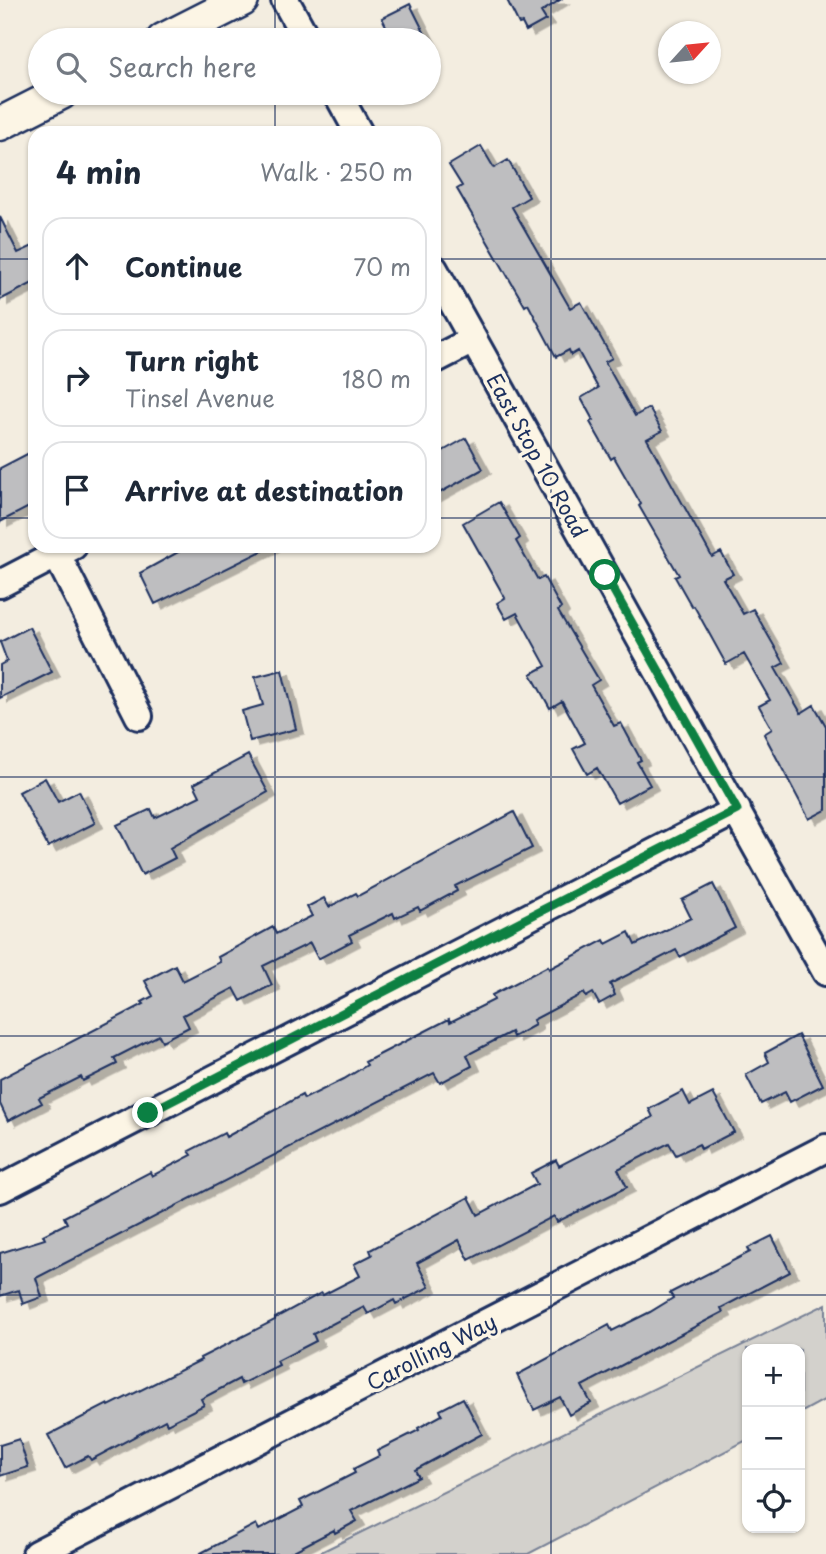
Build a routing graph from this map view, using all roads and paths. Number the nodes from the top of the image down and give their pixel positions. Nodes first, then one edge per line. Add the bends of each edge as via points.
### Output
1 (242, 0) edge
2 (285, 0) edge
3 (187, 28) edge
4 (300, 28) edge
5 (37, 105) edge
6 (344, 105) edge
7 (0, 124) edge
8 (355, 126) edge
9 (441, 282) edge
10 (473, 340) junction
11 (441, 356) edge
12 (59, 553) edge
13 (66, 553) edge
14 (0, 584) edge
15 (139, 716) dead end
16 (737, 810) junction
17 (826, 972) edge
18 (826, 1148) edge
19 (0, 1189) edge
20 (36, 1554) edge

1 - 3 street
2 - 4 street
5 - 7 street
6 - 8 street
9 - 10 street, East Stop 10 Road
10 - 11 street
10 - 16 street, East Stop 10 Road
12 - 14 street
13 - 15 street
16 - 17 street, East Stop 10 Road
16 - 19 street
18 - 20 street, Carolling Way

